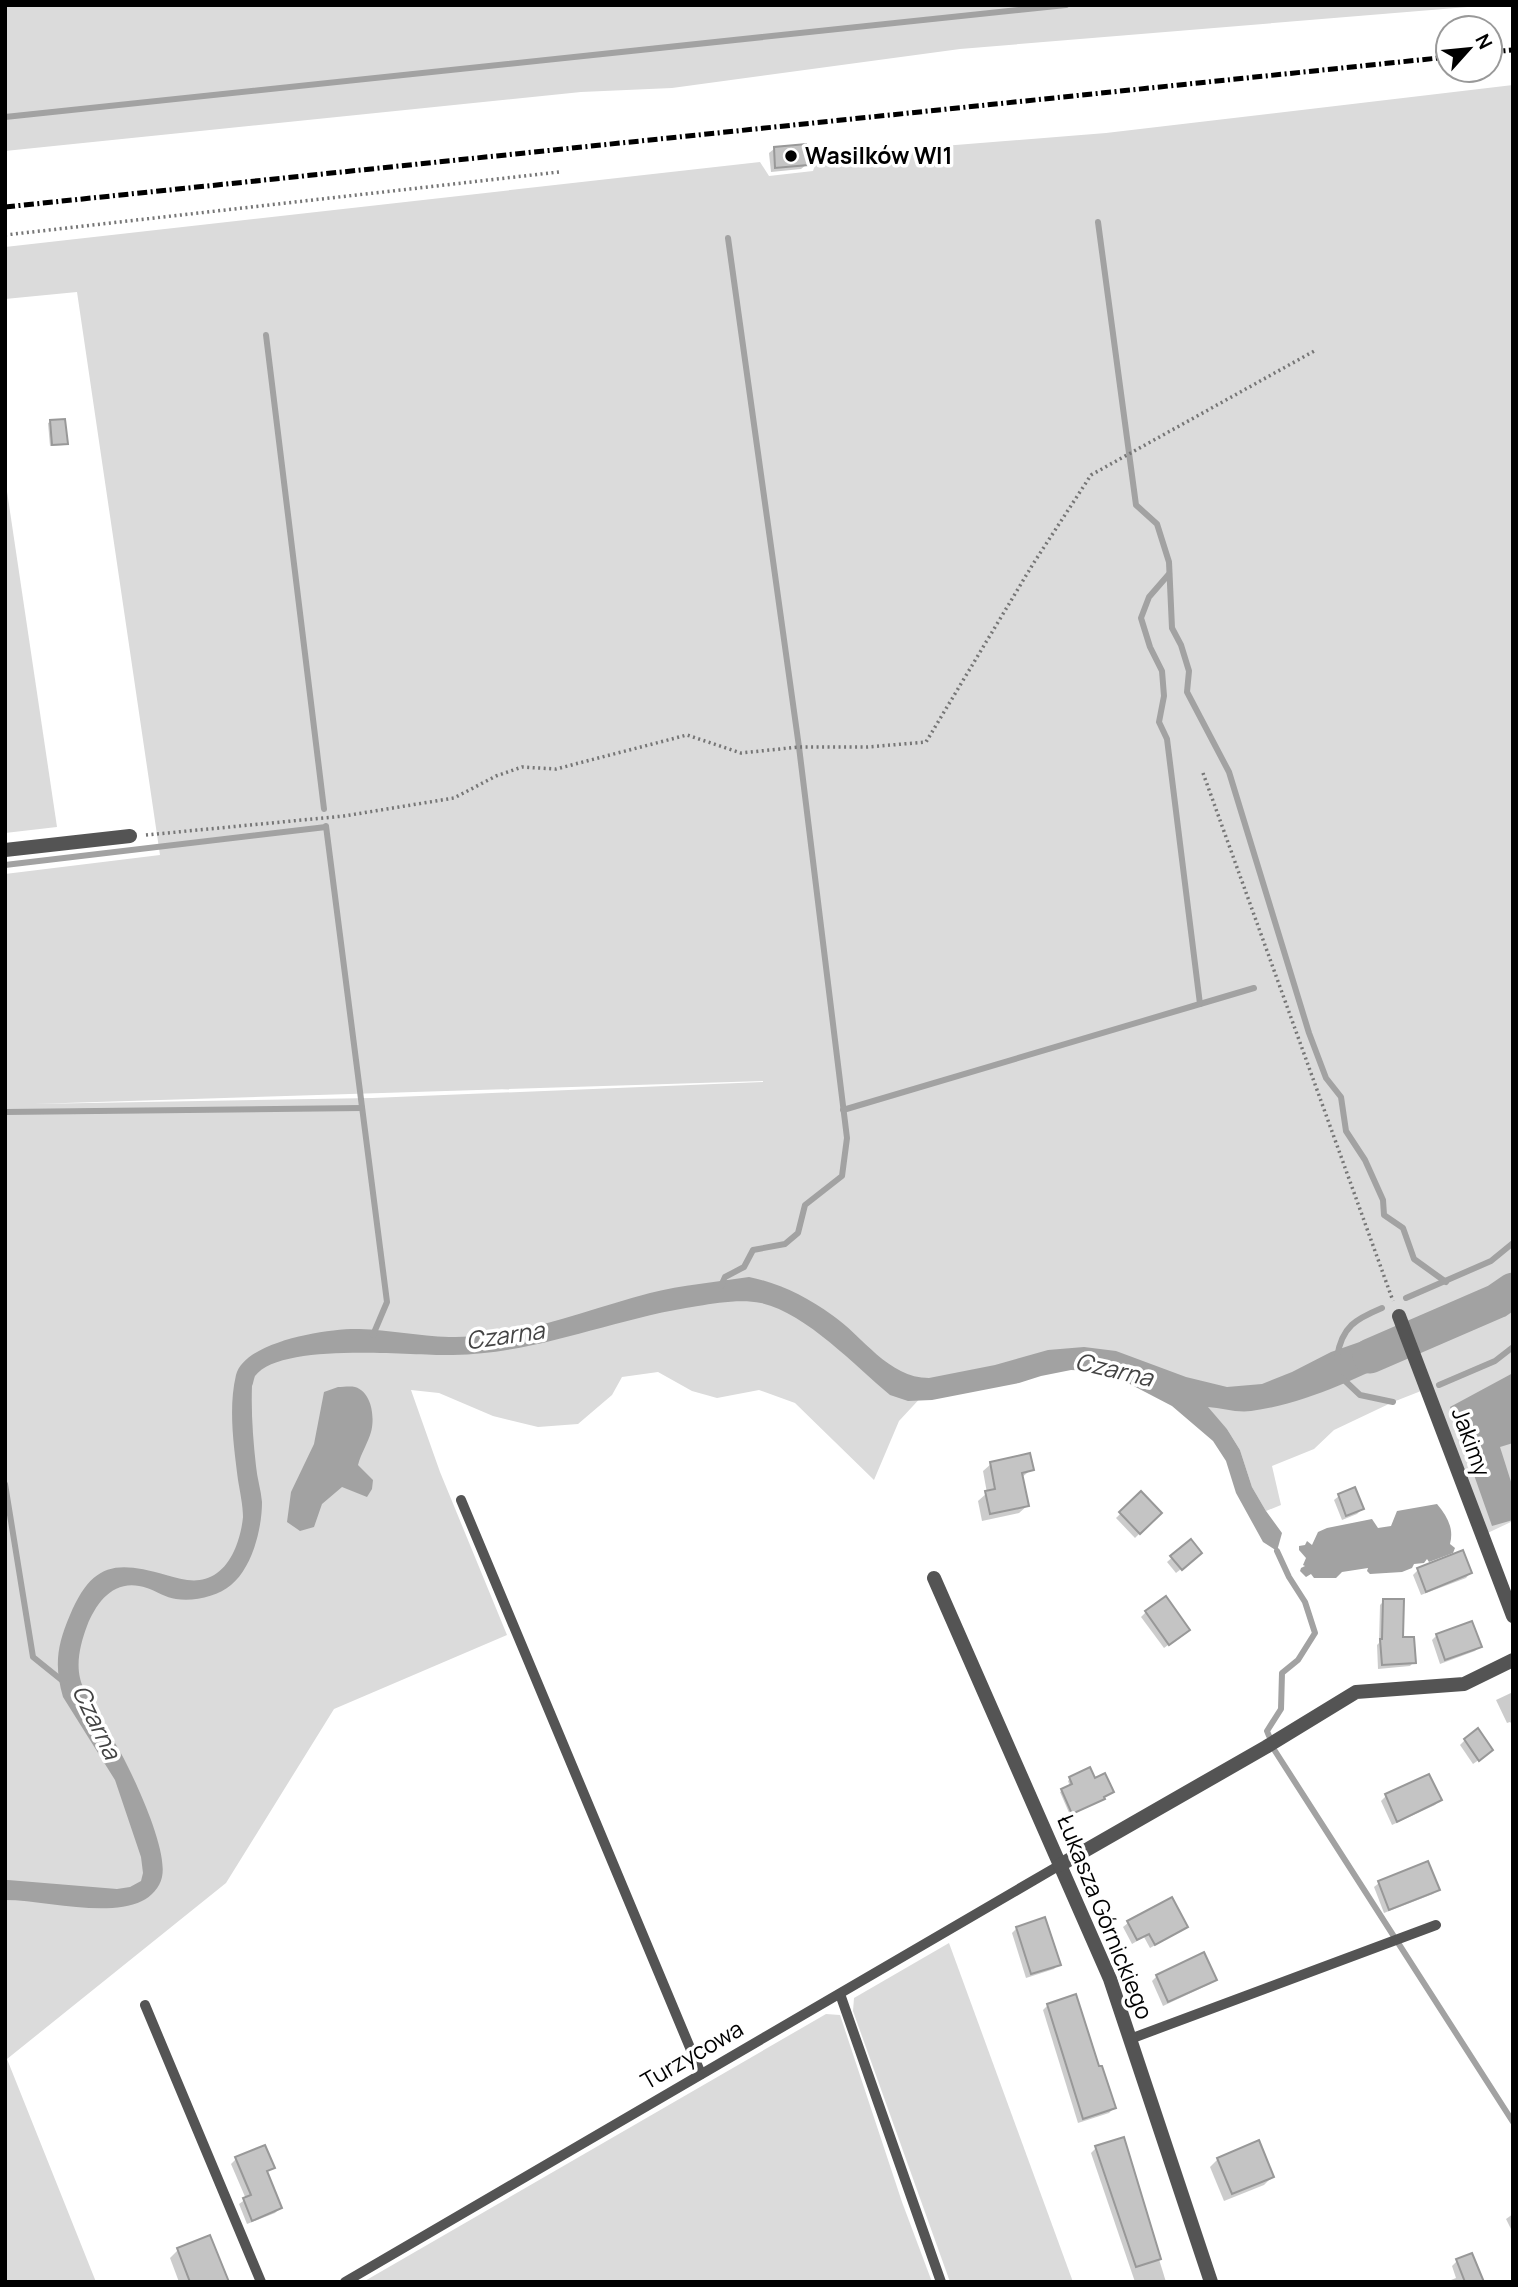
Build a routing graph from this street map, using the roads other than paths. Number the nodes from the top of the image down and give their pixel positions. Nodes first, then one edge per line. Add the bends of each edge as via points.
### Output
1 (130, 836) road end
2 (5, 850) edge
3 (1399, 1316) road end
4 (461, 1500) dead end
5 (934, 1578) dead end
6 (1513, 1616) edge
7 (1513, 1660) edge
8 (1060, 1865) junction
9 (1436, 1925) dead end
10 (840, 1994) junction
11 (145, 2006) dead end
12 (1130, 2039) junction
13 (701, 2074) junction
14 (261, 2282) edge
15 (345, 2282) edge
16 (941, 2282) edge
17 (1211, 2282) edge

1 - 2 street
3 - 6 street, Jakimy
4 - 13 lane
5 - 8 street, Łukasza Górnickiego
7 - 8 street via 1464,1684 1356,1692
8 - 10 lane, Turzycowa
8 - 12 street, Łukasza Górnickiego via 1110,1979
9 - 12 lane
10 - 13 lane, Turzycowa
10 - 16 lane
11 - 14 lane
12 - 17 street, Łukasza Górnickiego
13 - 15 lane, Turzycowa

